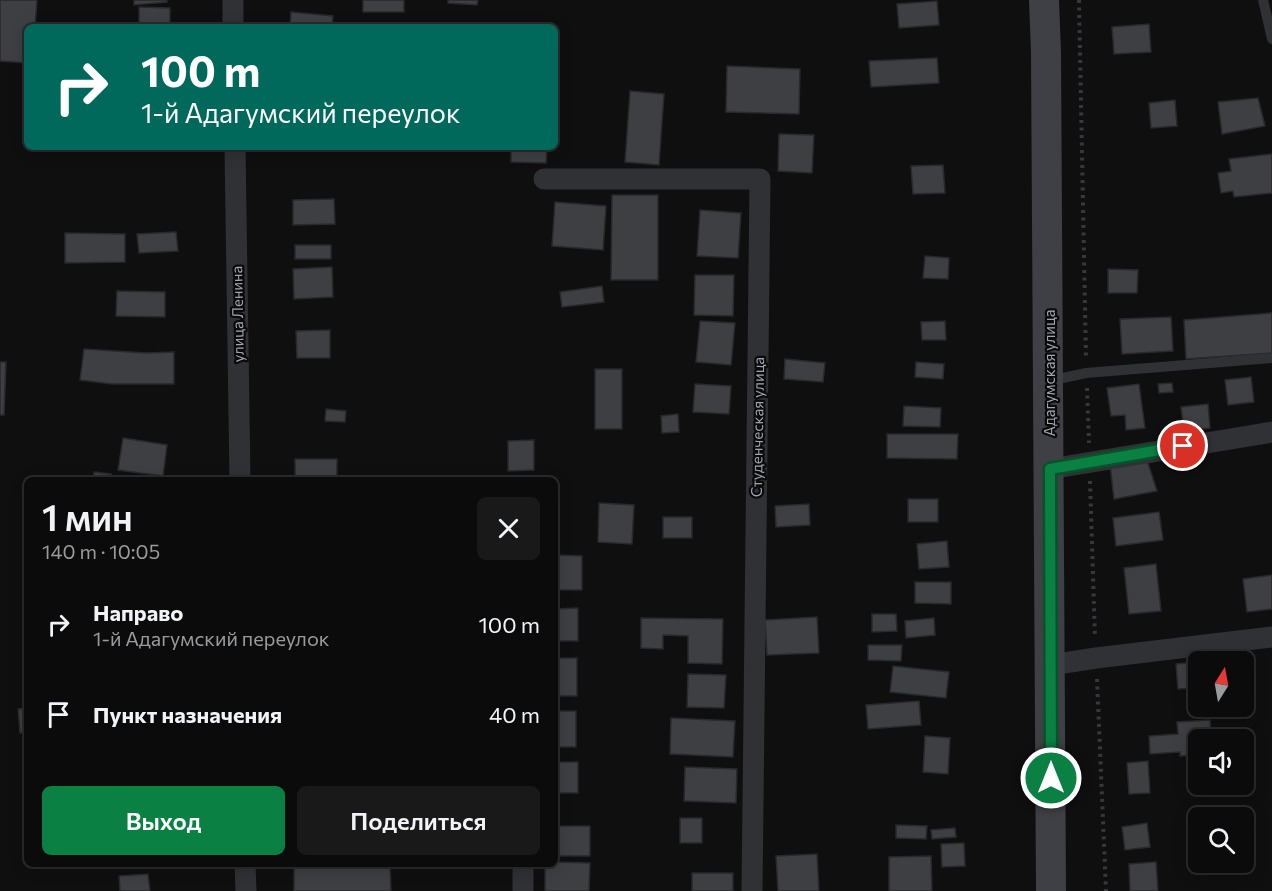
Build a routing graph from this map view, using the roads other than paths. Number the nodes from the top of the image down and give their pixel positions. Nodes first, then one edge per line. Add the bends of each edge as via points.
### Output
1 (233, 0) edge
2 (1044, 0) edge
3 (1263, 0) edge
4 (233, 24) edge
5 (1272, 39) edge
6 (235, 150) edge
7 (544, 179) dead end
8 (1272, 358) edge
9 (1049, 381) junction
10 (1272, 432) edge
11 (1050, 469) junction
12 (240, 477) edge
13 (1272, 638) edge
14 (1051, 665) junction
15 (245, 867) edge
16 (523, 867) edge
17 (246, 891) edge
18 (523, 891) edge
19 (752, 891) edge
20 (1051, 891) edge

1 - 4 street
2 - 9 main road, Адагумская улица
3 - 5 lane
6 - 12 street, улица Ленина
7 - 19 street, Студенческая улица via 760,179
8 - 9 lane via 1086,373
9 - 11 main road, Адагумская улица
10 - 11 street
11 - 14 main road, Адагумская улица
13 - 14 street
14 - 20 main road, Адагумская улица
15 - 17 street
16 - 18 street

